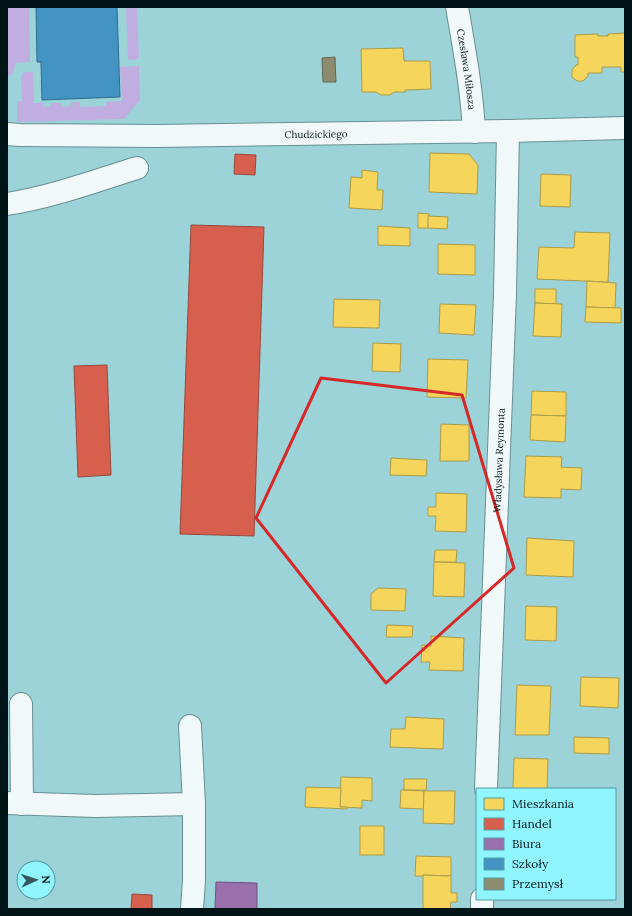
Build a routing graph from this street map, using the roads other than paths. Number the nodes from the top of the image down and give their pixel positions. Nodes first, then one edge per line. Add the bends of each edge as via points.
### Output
1 (457, 7) edge
2 (625, 128) edge
3 (508, 131) junction
4 (474, 132) junction
5 (7, 134) edge
6 (138, 168) dead end
7 (7, 204) edge
8 (21, 704) dead end
9 (190, 726) dead end
10 (486, 788) edge
11 (15, 804) edge
12 (194, 804) junction
13 (192, 909) edge

1 - 4 street, Czesława Miłosza via 470,84
2 - 3 street, Chudzickiego
3 - 4 street, Chudzickiego
3 - 10 street, Władysława Reymonta via 505,294
4 - 5 street, Chudzickiego via 156,136
6 - 7 street via 45,196
8 - 11 street
9 - 12 street
11 - 12 street
12 - 13 street

